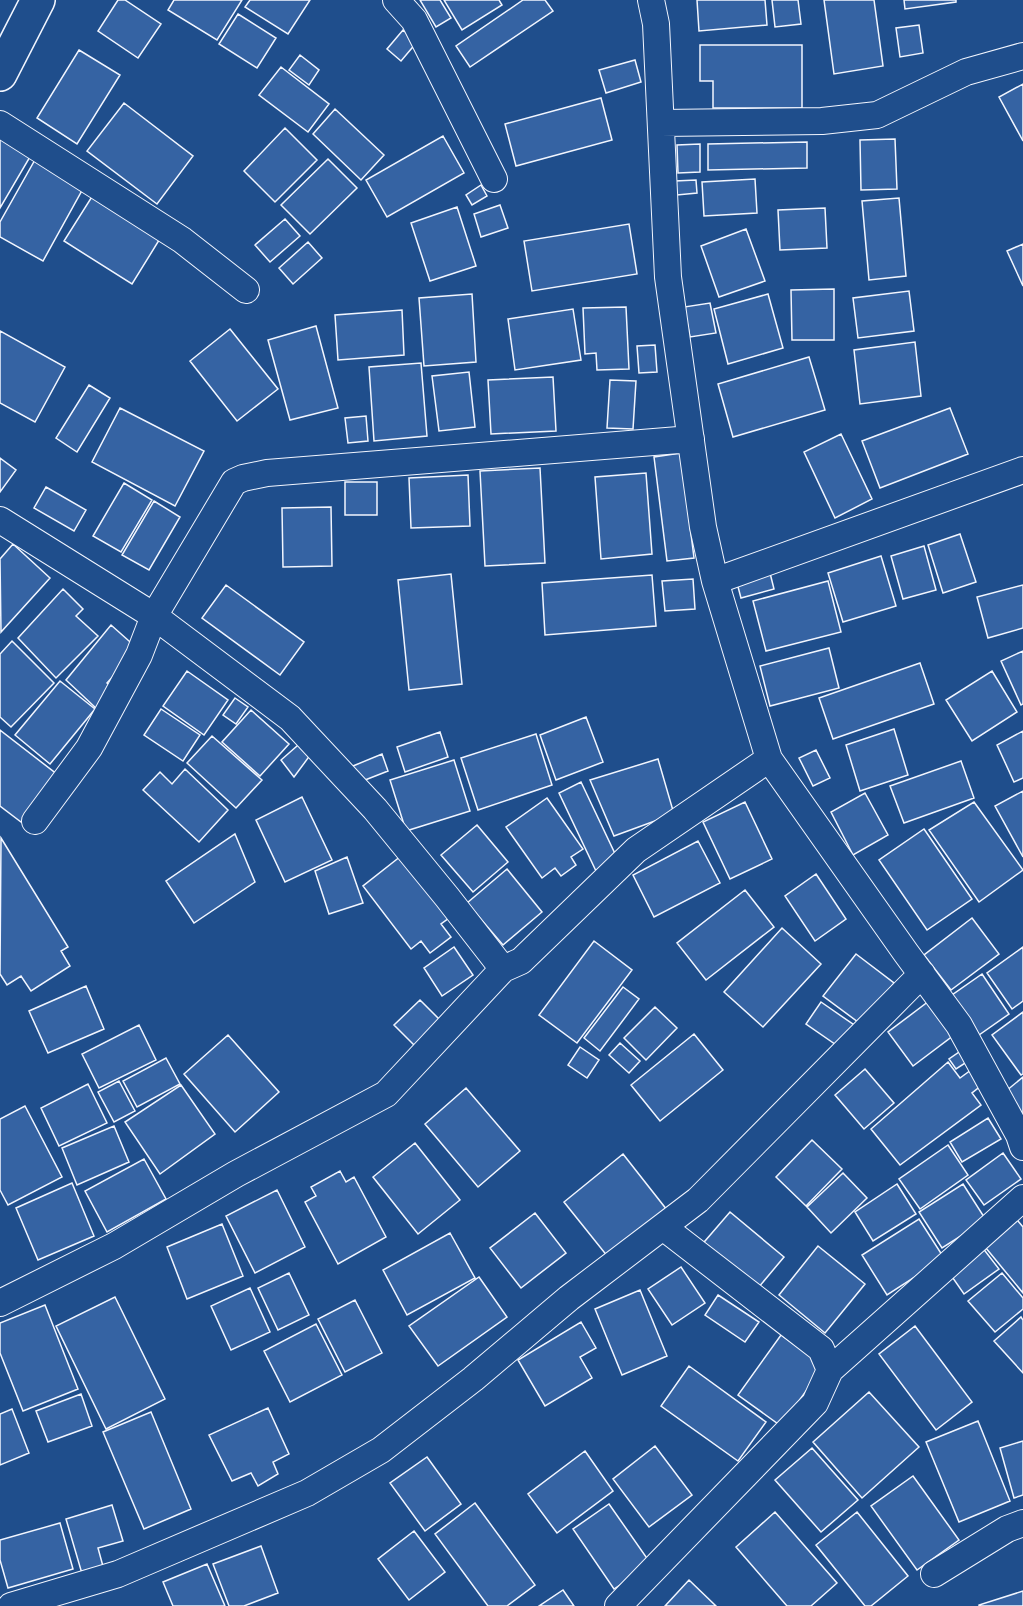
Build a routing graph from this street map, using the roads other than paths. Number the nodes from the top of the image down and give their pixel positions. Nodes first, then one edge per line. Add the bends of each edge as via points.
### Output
1 (396, 0) edge
2 (651, 0) edge
3 (32, 3) edge
4 (1023, 56) edge
5 (0, 74) edge
6 (661, 123) junction
7 (0, 124) edge
8 (494, 179) dead end
9 (246, 290) dead end
10 (691, 439) junction
11 (1023, 470) edge
12 (0, 520) edge
13 (715, 581) junction
14 (154, 616) junction
15 (769, 759) junction
16 (35, 821) dead end
17 (503, 969) junction
18 (922, 974) junction
19 (1022, 1139) edge
20 (1023, 1198) edge
21 (663, 1227) junction
22 (0, 1303) edge
23 (830, 1370) junction
24 (1023, 1523) edge
25 (934, 1574) dead end
26 (11, 1606) edge
27 (618, 1606) edge

1 - 8 street via 414,20
2 - 6 street via 656,24
3 - 5 street
4 - 6 street via 966,72 877,115 822,121
6 - 10 street via 668,277
7 - 9 street via 182,240
10 - 13 street
10 - 14 street via 243,478 234,482
11 - 13 street
12 - 14 street
13 - 15 street
14 - 16 street via 139,655 89,748
14 - 17 street via 290,718 375,809
15 - 17 street via 636,850 521,962
15 - 18 street
17 - 22 street via 386,1094 236,1174 114,1246
18 - 19 street via 959,1025
18 - 21 street via 698,1200
20 - 23 street
21 - 23 street via 821,1349
21 - 26 street via 381,1450 335,1477 307,1493 118,1574
23 - 27 street via 815,1403
24 - 25 street

